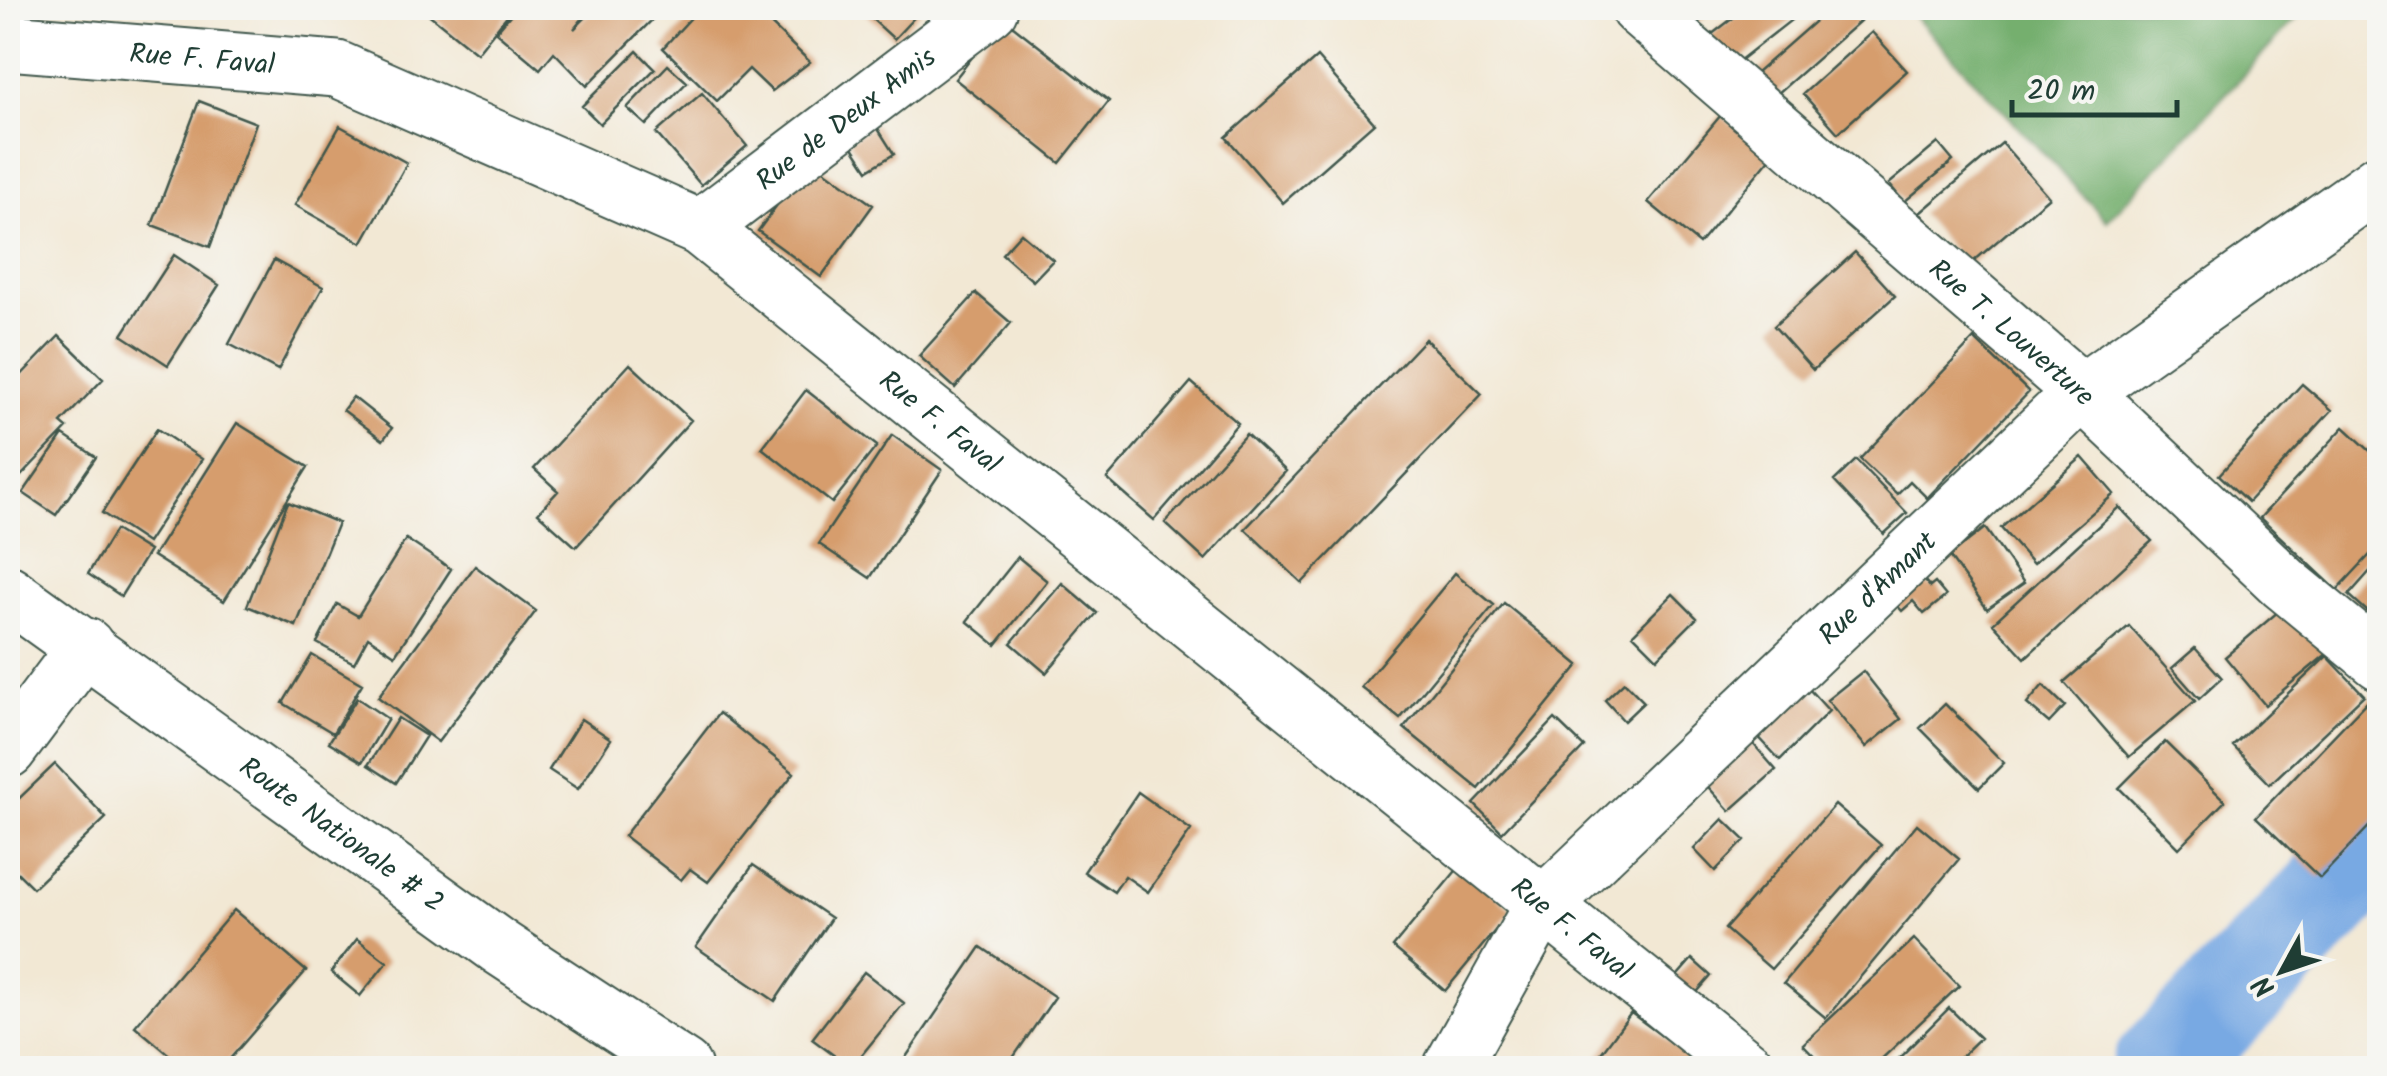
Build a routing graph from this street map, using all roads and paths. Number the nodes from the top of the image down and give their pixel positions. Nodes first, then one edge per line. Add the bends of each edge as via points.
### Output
1 (990, 8) edge
2 (1638, 8) edge
3 (8, 42) edge
4 (2380, 181) edge
5 (700, 228) junction
6 (2082, 392) junction
7 (8, 593) edge
8 (86, 646) junction
9 (2380, 662) edge
10 (8, 750) edge
11 (1541, 907) junction
12 (684, 1068) edge
13 (1451, 1068) edge
14 (1748, 1068) edge

1 - 5 street, Rue de Deux Amis
2 - 6 street, Rue T. Louverture
3 - 5 street, Rue F. Faval via 337,69
4 - 6 street, Rue d'Amant
5 - 11 street, Rue F. Faval
6 - 9 street, Rue T. Louverture via 2284,583
6 - 11 street, Rue d'Amant
7 - 8 street, Route Nationale # 2
8 - 10 street
8 - 12 street, Route Nationale # 2 via 501,948
11 - 13 street, Rue d'Amant
11 - 14 street, Rue F. Faval

